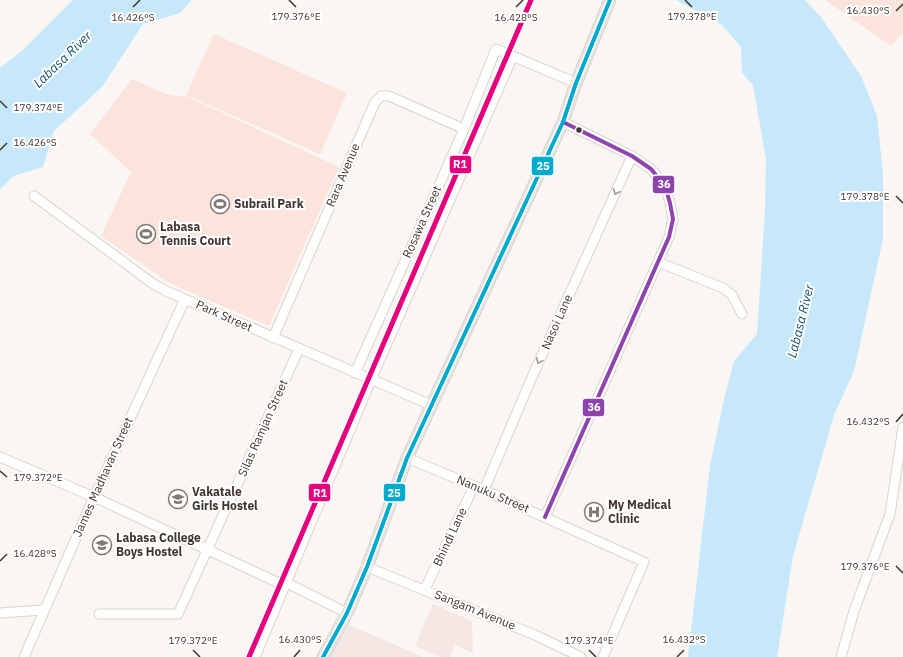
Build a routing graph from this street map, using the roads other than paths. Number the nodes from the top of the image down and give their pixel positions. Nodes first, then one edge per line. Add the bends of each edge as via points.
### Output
1 (610, 0) edge
2 (513, 56) junction
3 (576, 83) junction
4 (563, 122) junction
5 (464, 129) junction
6 (632, 156) junction
7 (34, 196) dead end
8 (658, 262) junction
9 (185, 299) junction
10 (742, 314) dead end
11 (273, 338) junction
12 (299, 349) junction
13 (356, 373) junction
14 (371, 380) junction
15 (431, 405) junction
16 (903, 427) edge
17 (0, 457) edge
18 (407, 458) junction
19 (474, 486) junction
20 (484, 490) junction
21 (94, 497) junction
22 (546, 517) junction
23 (208, 550) junction
24 (367, 567) junction
25 (287, 583) junction
26 (425, 589) junction
27 (43, 610) junction
28 (0, 613) edge
29 (347, 613) junction
30 (99, 614) dead end
31 (24, 657) edge
32 (255, 657) edge
33 (323, 657) edge
34 (581, 657) edge
35 (603, 657) edge
36 (841, 657) edge

1 - 3 main road
2 - 3 street
2 - 5 street, Rosawa Street via 496,49
2 - 14 street
3 - 4 main road
4 - 6 street
4 - 15 main road
5 - 11 street, Rara Avenue via 389,96 381,96 375,102
5 - 13 street, Rosawa Street
6 - 8 street via 652,169 665,186 670,203 673,218
6 -> 20 street, Nasoi Lane
7 - 9 street, Park Street via 152,283
8 - 10 street via 723,288 732,295
8 - 22 street
9 - 11 street, Park Street
9 - 21 street, James Madhavan Street
11 - 12 street, Park Street
12 - 13 street, Park Street
12 - 23 street, Silas Ramjan Street
13 - 14 street, Park Street
14 - 15 street, Park Street
14 - 25 street
15 - 18 main road
16 - 36 street via 890,514 854,611
17 - 21 street
18 - 19 street, Nanuku Street
18 - 24 main road
19 - 20 street, Nanuku Street
19 - 26 street, Bhindi Lane
20 - 22 street, Nanuku Street
21 - 23 street
21 - 27 street, James Madhavan Street
22 - 35 street, Nanuku Street via 644,562
23 - 25 street via 281,584
23 - 30 street, Silas Ramjan Street via 178,614
24 - 26 street, Sangam Avenue
24 - 29 main road
25 - 29 street
25 - 32 street
26 - 34 street, Sangam Avenue
27 - 28 street
27 - 31 street, James Madhavan Street
29 - 33 main road

